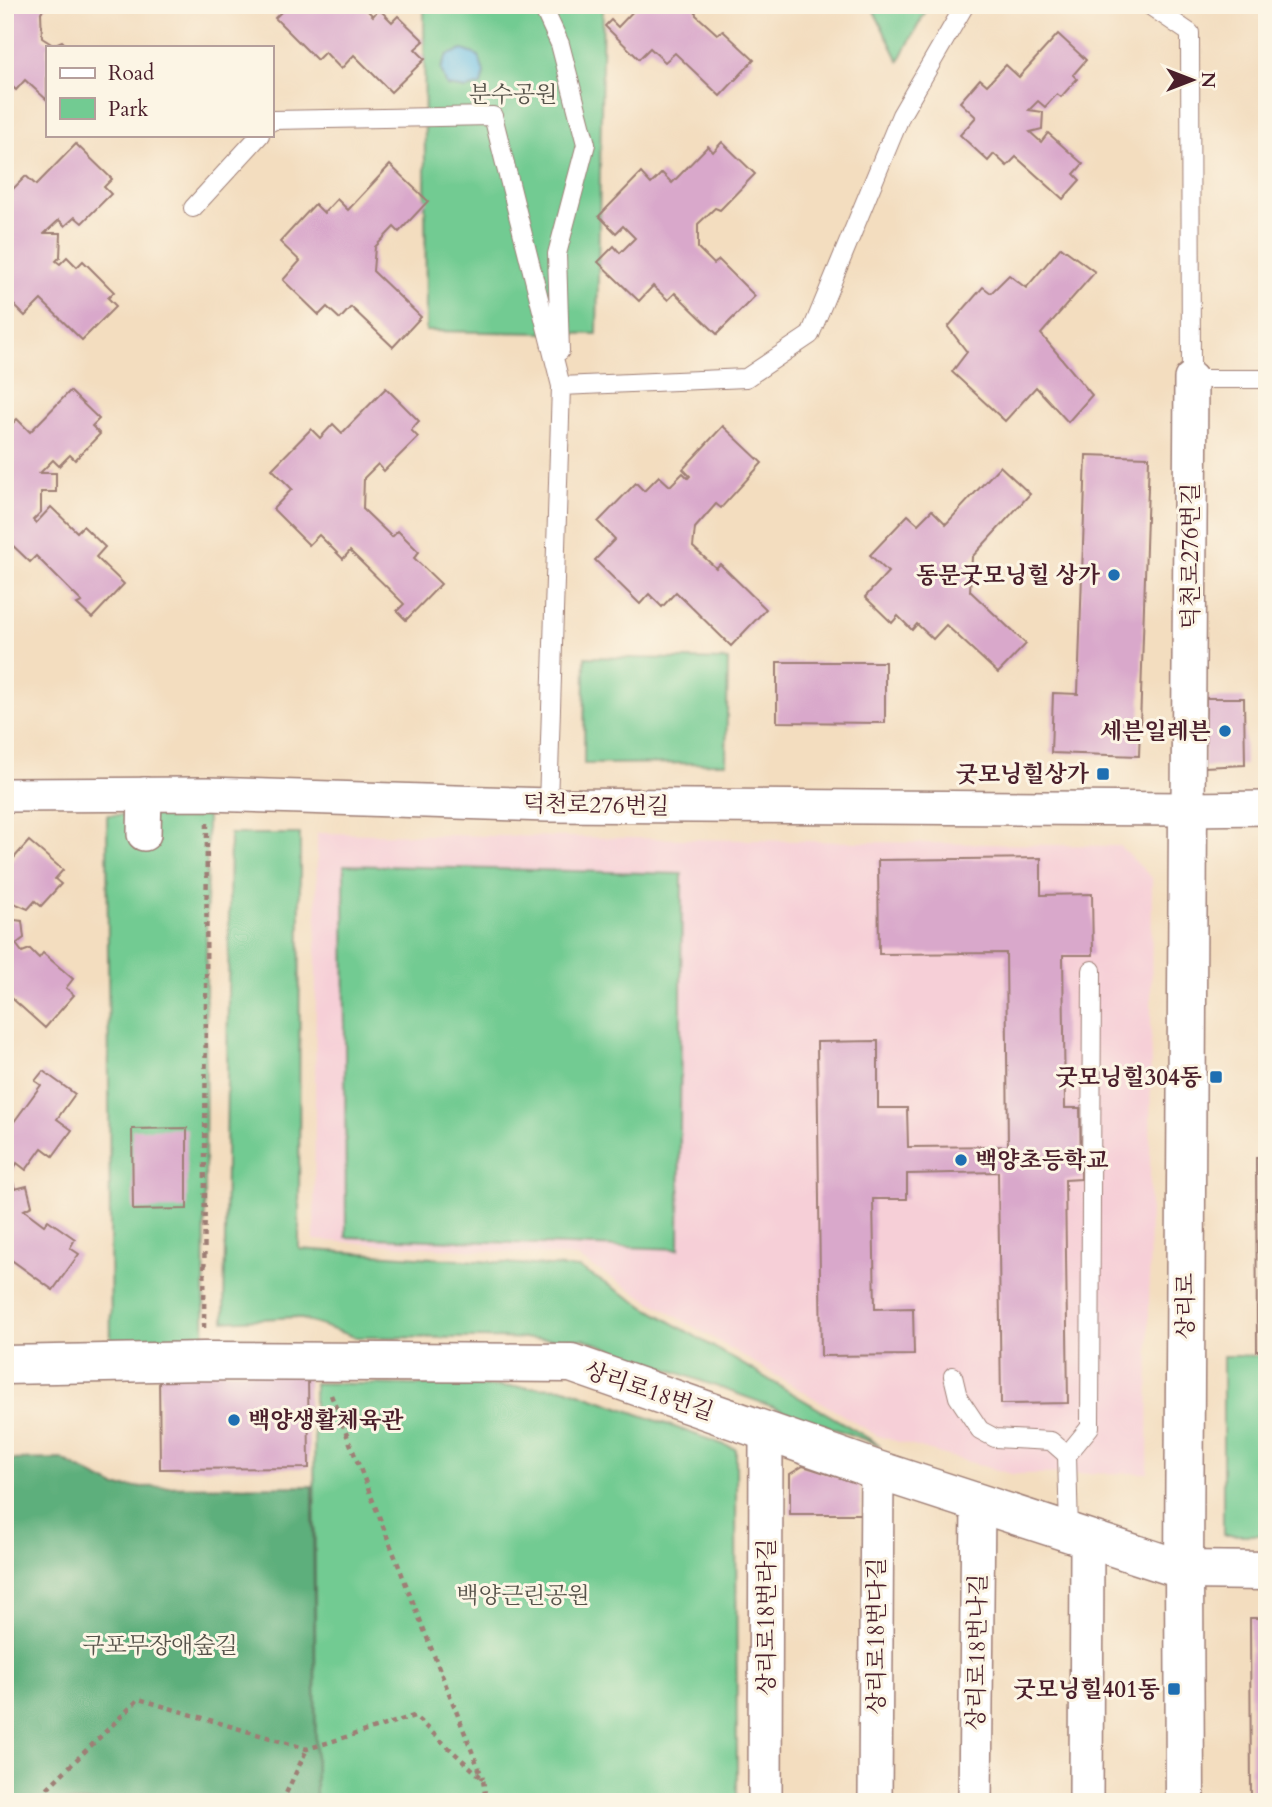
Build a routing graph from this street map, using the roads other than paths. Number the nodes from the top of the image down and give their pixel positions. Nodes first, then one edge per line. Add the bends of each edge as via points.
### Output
1 (542, 5) edge
2 (965, 5) edge
3 (1149, 5) edge
4 (273, 120) edge
5 (259, 136) edge
6 (193, 208) dead end
7 (1191, 379) junction
8 (1267, 379) edge
9 (561, 386) junction
10 (145, 794) junction
11 (5, 795) edge
12 (548, 805) junction
13 (1267, 808) edge
14 (1188, 809) junction
15 (144, 834) dead end
16 (1093, 970) dead end
17 (5, 1365) edge
18 (953, 1376) dead end
19 (766, 1432) junction
20 (1068, 1455) junction
21 (877, 1470) junction
22 (978, 1503) junction
23 (1078, 1535) junction
24 (1184, 1570) junction
25 (1267, 1571) edge
26 (765, 1802) edge
27 (875, 1802) edge
28 (975, 1802) edge
29 (1086, 1802) edge
30 (1185, 1802) edge

1 - 9 lane via 560,44 586,144 556,254
2 - 9 lane via 901,115 810,335 746,378
3 - 7 lane via 1190,33
4 - 9 lane via 493,116
5 - 6 lane
7 - 8 lane
7 - 14 street, 덕천로276번길
9 - 12 lane
10 - 11 street, 덕천로276번길
10 - 12 street, 덕천로276번길
10 - 15 street
12 - 14 street, 덕천로276번길
13 - 14 street, 덕천로276번길
14 - 24 street, 상리로
16 - 20 lane via 1090,1427
17 - 19 street, 상리로18번길 via 571,1363
18 - 20 lane via 958,1397 980,1430 995,1438 1051,1441
19 - 21 street, 상리로18번길
19 - 26 street, 상리로18번라길
20 - 23 lane
21 - 22 street, 상리로18번길
21 - 27 street, 상리로18번다길
22 - 23 street, 상리로18번길
22 - 28 street, 상리로18번나길
23 - 24 street, 상리로18번길
23 - 29 street
24 - 25 street, 상리로18번길
24 - 30 street, 상리로

